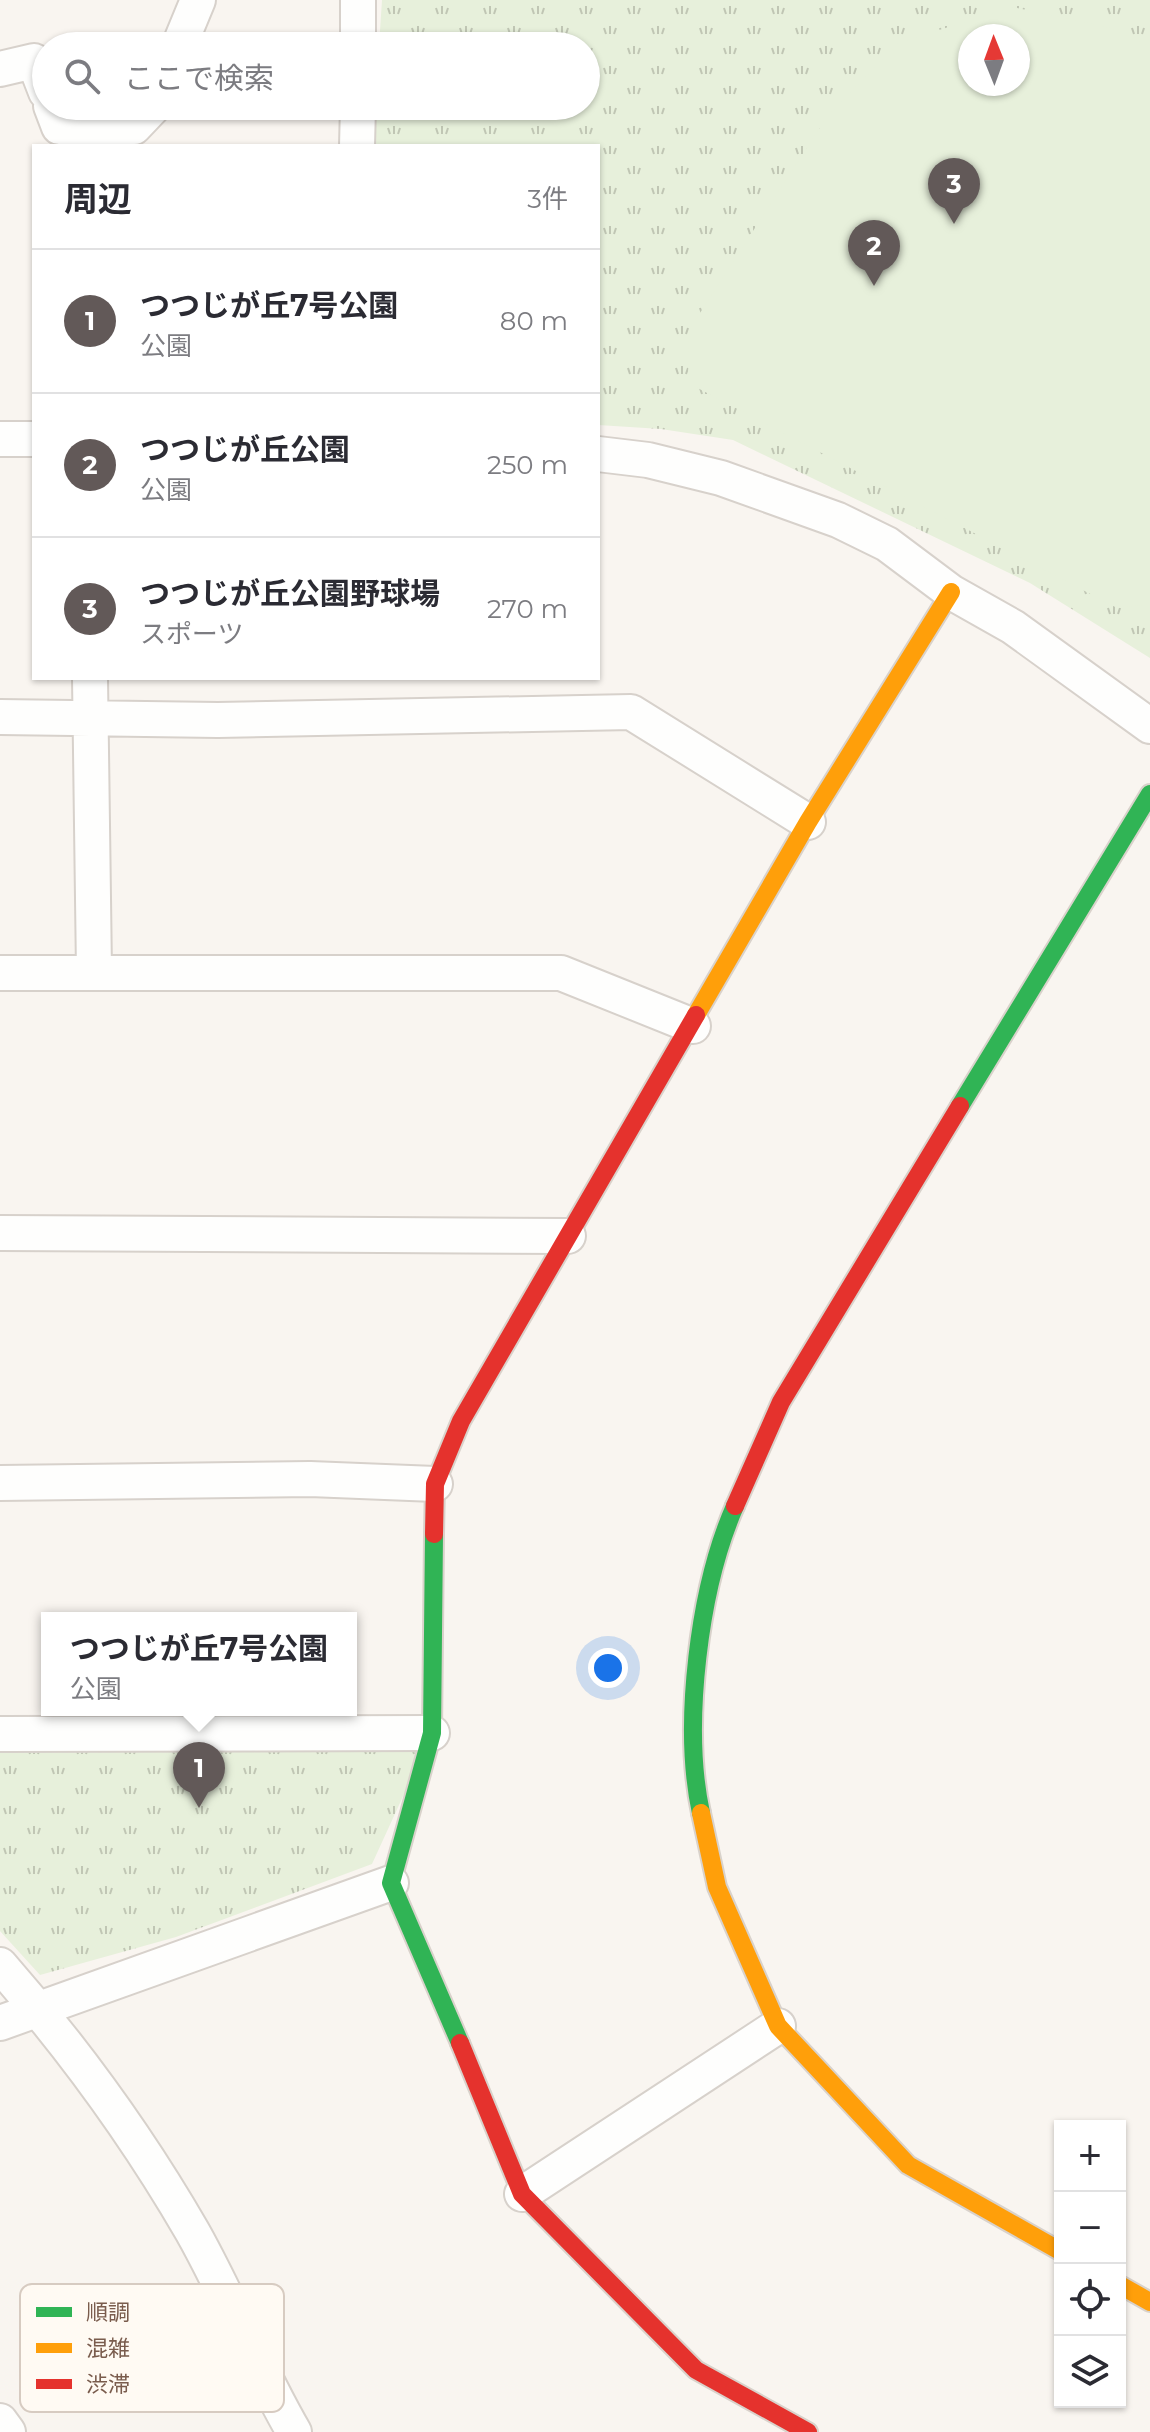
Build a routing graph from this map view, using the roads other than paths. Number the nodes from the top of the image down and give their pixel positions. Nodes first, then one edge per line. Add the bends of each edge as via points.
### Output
1 (198, 0) edge
2 (358, 0) edge
3 (185, 32) edge
4 (358, 32) edge
5 (32, 61) edge
6 (0, 69) edge
7 (141, 120) edge
8 (358, 120) edge
9 (57, 126) edge
10 (357, 144) edge
11 (0, 439) edge
12 (32, 439) edge
13 (600, 454) edge
14 (951, 592) junction
15 (90, 680) edge
16 (0, 717) edge
17 (89, 718) junction
18 (1150, 726) edge
19 (1150, 794) edge
20 (808, 822) junction
21 (94, 971) junction
22 (0, 973) edge
23 (693, 1026) junction
24 (0, 1233) edge
25 (568, 1236) junction
26 (0, 1483) edge
27 (435, 1484) junction
28 (432, 1733) junction
29 (0, 1734) edge
30 (391, 1883) junction
31 (0, 1965) edge
32 (38, 2009) junction
33 (0, 2023) edge
34 (778, 2026) junction
35 (522, 2194) junction
36 (1054, 2248) edge
37 (217, 2284) edge
38 (1126, 2288) edge
39 (1150, 2302) edge
40 (282, 2412) edge
41 (0, 2421) edge
42 (8, 2432) edge
43 (294, 2432) edge
44 (808, 2432) edge

1 - 3 street
2 - 4 street
5 - 6 street
7 - 9 street via 134,127
8 - 10 street
11 - 12 street
13 - 14 street via 721,478 838,520 887,544
14 - 18 street via 1013,627
14 - 20 street
15 - 17 street
16 - 17 street
17 - 20 street via 631,712
17 - 21 street
19 - 34 street via 781,1402 720,1540 699,1641 693,1776 717,1887
20 - 23 street
21 - 22 street
21 - 23 street via 561,973
23 - 25 street
24 - 25 street
25 - 27 street via 461,1421
26 - 27 street via 310,1479
27 - 28 street
28 - 29 street
28 - 30 street
30 - 32 street
30 - 35 street
31 - 32 street
32 - 33 street
32 - 37 street via 134,2137
34 - 35 street
34 - 36 street via 908,2165
35 - 44 street via 696,2370
38 - 39 street
40 - 43 street
41 - 42 street

